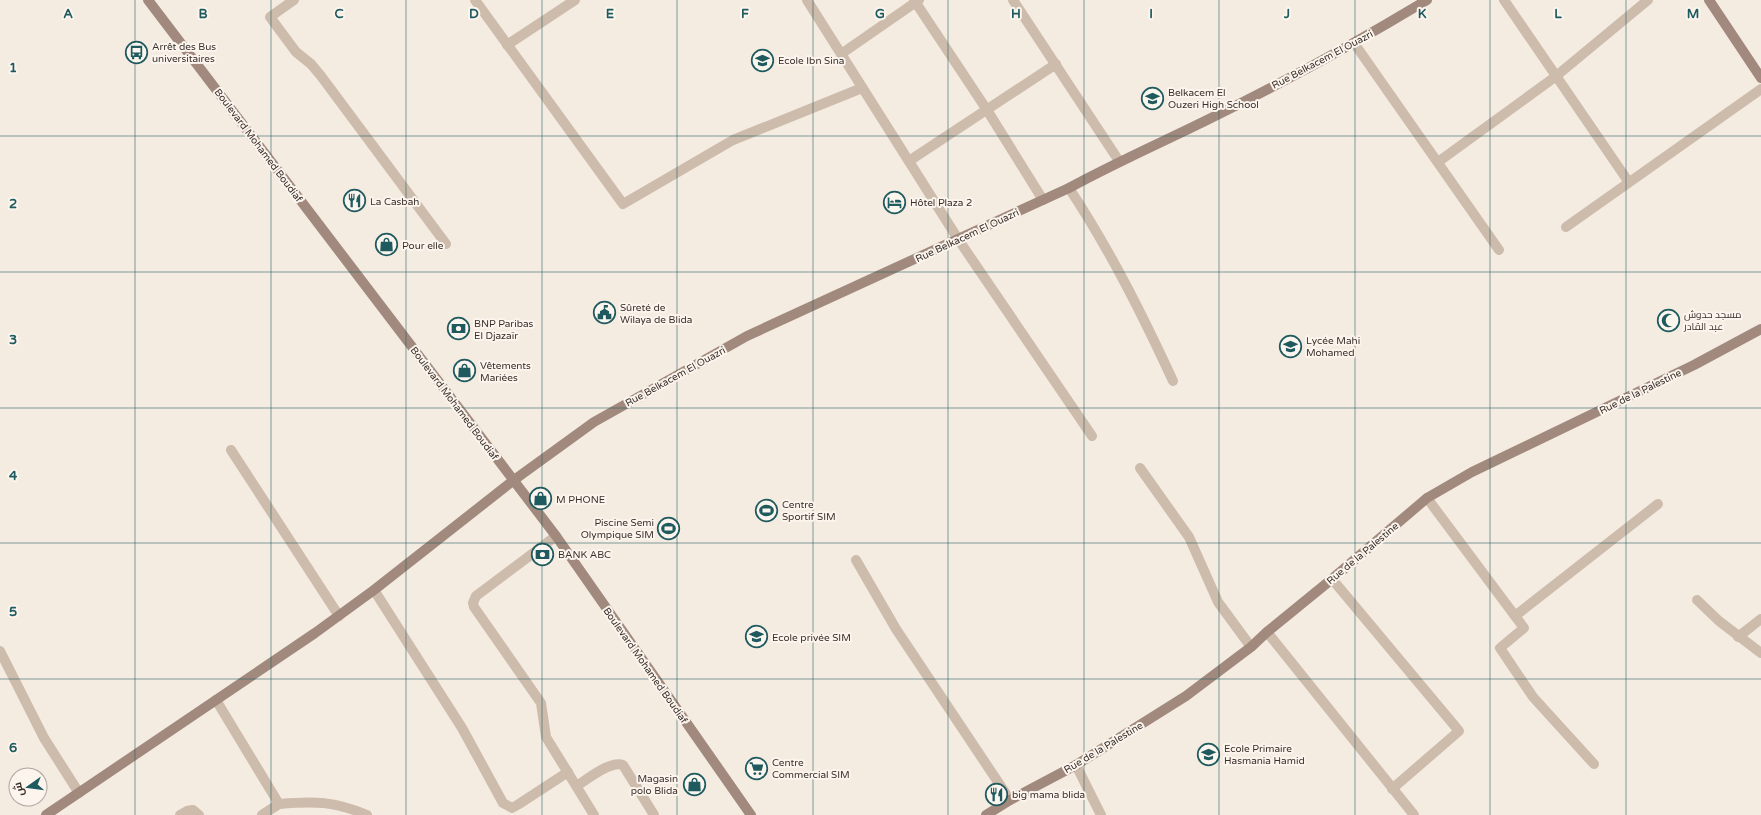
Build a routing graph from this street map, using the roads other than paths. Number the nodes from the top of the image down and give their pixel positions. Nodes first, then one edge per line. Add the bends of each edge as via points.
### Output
1 (148, 0) edge
2 (294, 0) edge
3 (475, 0) edge
4 (575, 0) edge
5 (807, 0) edge
6 (1013, 0) edge
7 (1426, 0) edge
8 (1504, 0) edge
9 (1648, 0) edge
10 (1709, 0) edge
11 (916, 1) edge
12 (1354, 43) junction
13 (507, 45) junction
14 (841, 54) junction
15 (1056, 64) junction
16 (1555, 77) junction
17 (1761, 78) edge
18 (862, 88) junction
19 (1761, 89) edge
20 (987, 110) junction
21 (910, 161) junction
22 (1119, 161) junction
23 (1438, 162) junction
24 (1628, 181) junction
25 (1069, 188) junction
26 (1043, 200) junction
27 (1566, 227) dead end
28 (958, 239) junction
29 (446, 244) dead end
30 (1499, 250) dead end
31 (1761, 329) edge
32 (1173, 381) dead end
33 (1092, 436) dead end
34 (231, 450) dead end
35 (1140, 468) dead end
36 (514, 480) junction
37 (1427, 498) junction
38 (1658, 504) dead end
39 (556, 536) junction
40 (856, 560) dead end
41 (1332, 579) junction
42 (374, 590) junction
43 (1698, 600) dead end
44 (339, 616) junction
45 (1515, 616) junction
46 (1761, 619) edge
47 (1267, 632) junction
48 (1738, 637) junction
49 (1252, 647) junction
50 (0, 651) edge
51 (1761, 653) edge
52 (216, 700) junction
53 (1594, 764) dead end
54 (1076, 766) junction
55 (568, 772) junction
56 (577, 786) junction
57 (1392, 789) junction
58 (79, 793) junction
59 (1010, 800) junction
60 (279, 804) junction
61 (46, 815) edge
62 (180, 815) edge
63 (199, 815) edge
64 (262, 815) edge
65 (367, 815) edge
66 (594, 815) edge
67 (654, 815) edge
68 (751, 815) edge
69 (986, 815) edge
70 (1101, 815) edge
71 (1414, 815) edge

1 - 36 street, Boulevard Mohamed Boudiaf
2 - 29 street via 270,17 296,52 321,76
3 - 13 street
4 - 13 street
5 - 14 street
6 - 15 street
7 - 12 street, Rue Belkacem El Ouazri
8 - 16 street
9 - 16 street
10 - 17 street
11 - 14 street
11 - 20 street
12 - 22 street, Rue Belkacem El Ouazri via 1204,122
12 - 23 street
13 - 18 street via 623,204 733,140
14 - 18 street
15 - 20 street
15 - 22 street
16 - 23 street
16 - 24 street
18 - 21 street
19 - 24 street
20 - 21 street
20 - 26 street
21 - 28 street
22 - 25 street, Rue Belkacem El Ouazri
23 - 30 street
24 - 27 street
25 - 26 street, Rue Belkacem El Ouazri
25 - 32 street via 1130,290
26 - 28 street, Rue Belkacem El Ouazri
28 - 33 street
28 - 36 street, Rue Belkacem El Ouazri via 746,336 594,422
31 - 37 street, Rue de la Palestine via 1694,365 1472,472
34 - 44 street
35 - 49 street via 1189,537 1218,602
36 - 39 street, Boulevard Mohamed Boudiaf
36 - 42 street, Rue Belkacem El Ouazri
37 - 41 street, Rue de la Palestine
37 - 45 street
38 - 45 street
39 - 55 street via 476,596 473,603 541,703 546,737
39 - 68 street, Boulevard Mohamed Boudiaf
40 - 59 street via 896,629
41 - 47 street, Rue de la Palestine
41 - 57 street via 1459,731
42 - 44 street, Rue Belkacem El Ouazri
42 - 55 street via 465,734 503,803 512,808
43 - 48 street
44 - 52 street, Rue Belkacem El Ouazri
45 - 53 street via 1524,628 1500,648 1533,697
46 - 48 street
47 - 49 street, Rue de la Palestine
47 - 57 street
48 - 51 street
49 - 54 street, Rue de la Palestine via 1186,696
50 - 58 street via 44,738
52 - 58 street, Rue Belkacem El Ouazri
52 - 60 street
54 - 59 street, Rue de la Palestine
54 - 70 street
55 - 56 street
56 - 66 street
56 - 67 street via 612,764 620,763
57 - 71 street
58 - 61 street, Rue Belkacem El Ouazri
59 - 69 street, Rue de la Palestine
60 - 64 street
60 - 65 street via 316,801 350,808
62 - 63 street via 193,810

